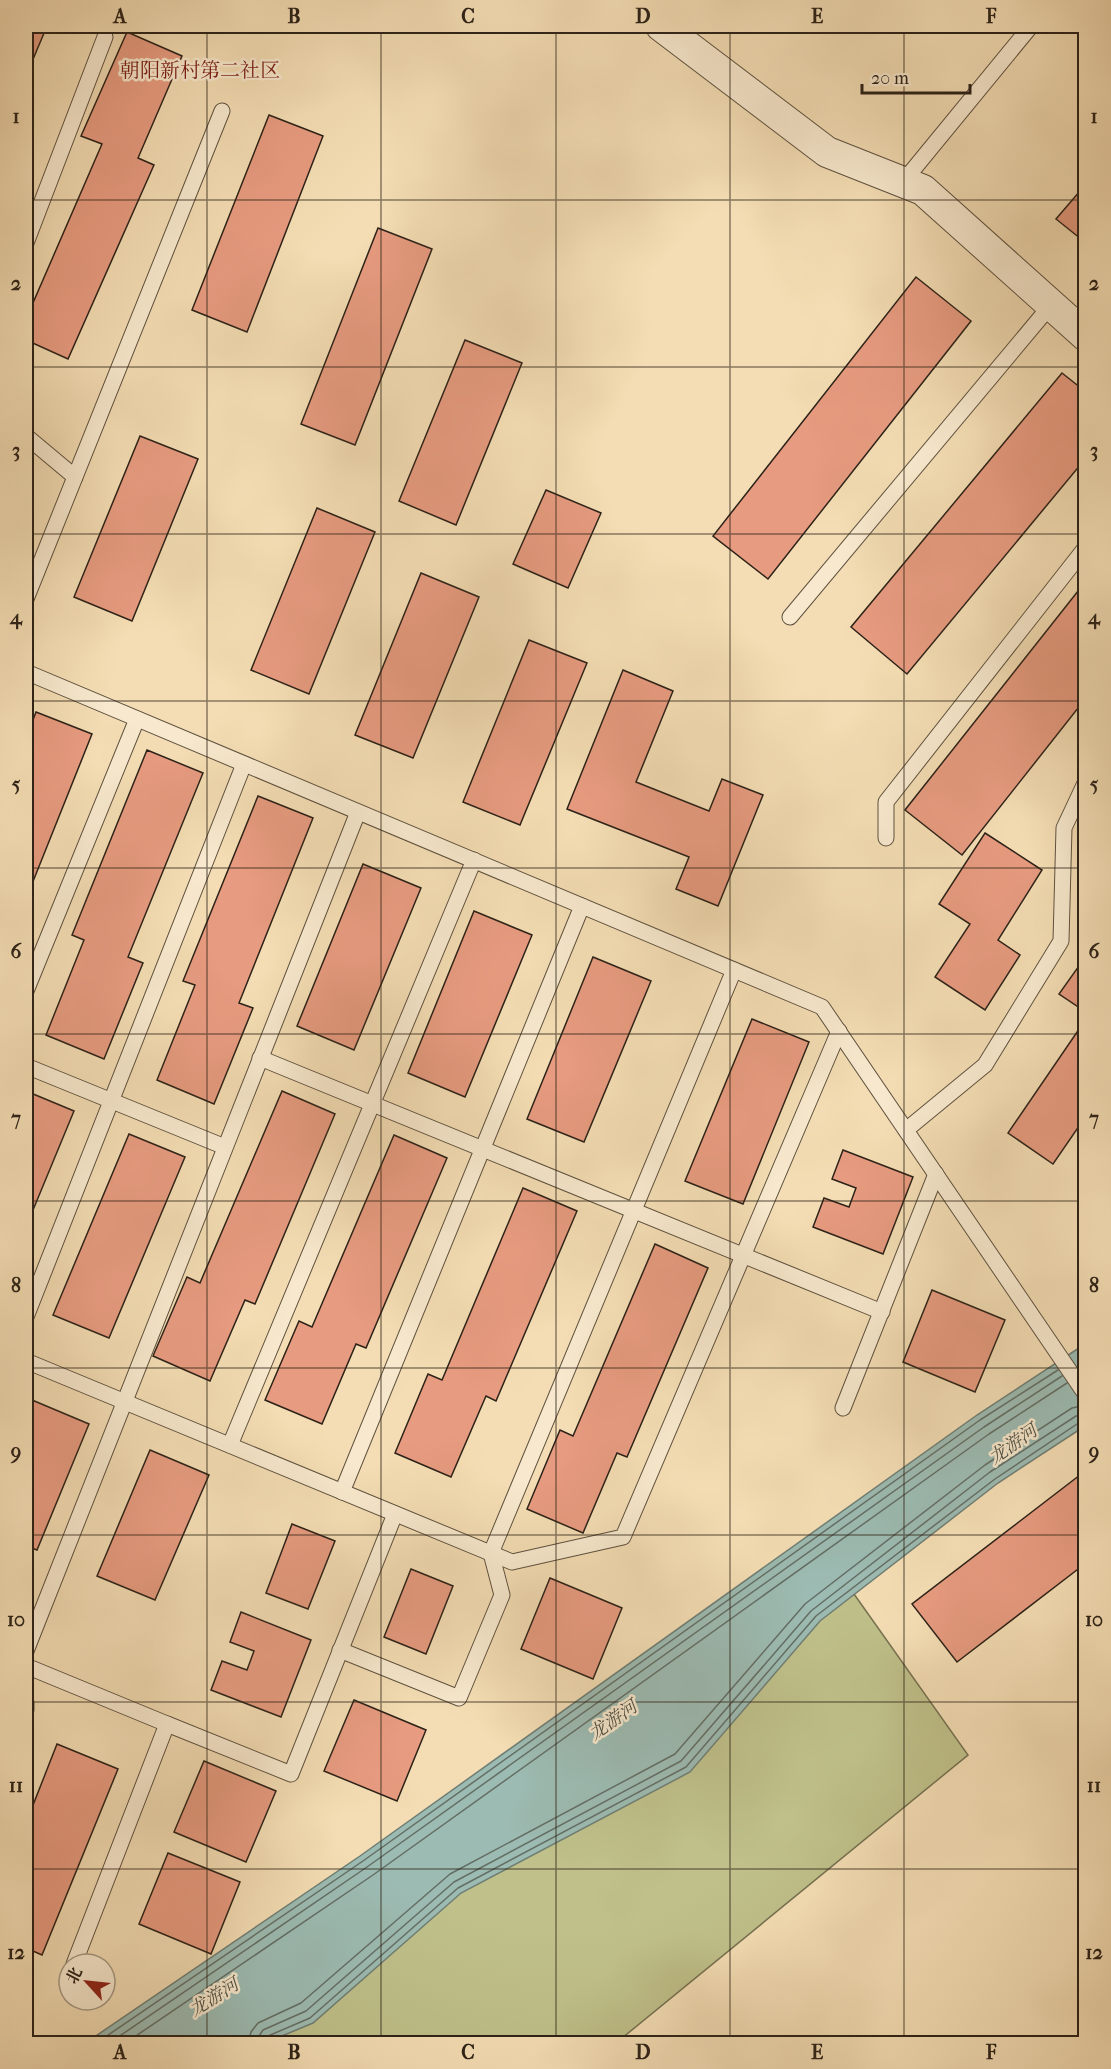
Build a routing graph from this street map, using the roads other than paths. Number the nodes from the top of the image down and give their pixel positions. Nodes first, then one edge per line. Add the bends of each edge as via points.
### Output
1 (662, 26) edge
2 (1031, 26) edge
3 (105, 37) dead end
4 (222, 111) dead end
5 (903, 182) junction
6 (26, 243) edge
7 (1051, 305) junction
8 (1086, 336) edge
9 (26, 436) edge
10 (75, 477) junction
11 (1086, 546) edge
12 (26, 599) edge
13 (790, 617) dead end
14 (26, 672) edge
15 (137, 719) junction
16 (244, 764) junction
17 (1086, 781) edge
18 (358, 812) junction
19 (886, 838) dead end
20 (474, 860) junction
21 (582, 906) junction
22 (734, 970) junction
23 (26, 991) edge
24 (839, 1031) junction
25 (260, 1058) junction
26 (26, 1066) edge
27 (111, 1101) junction
28 (372, 1104) junction
29 (906, 1130) junction
30 (225, 1147) junction
31 (482, 1149) junction
32 (936, 1174) junction
33 (633, 1211) junction
34 (743, 1256) junction
35 (882, 1312) junction
36 (26, 1317) edge
37 (26, 1361) edge
38 (1086, 1395) edge
39 (124, 1402) junction
40 (843, 1408) dead end
41 (230, 1445) junction
42 (342, 1492) junction
43 (395, 1514) junction
44 (491, 1554) junction
45 (340, 1650) junction
46 (26, 1652) edge
47 (26, 1666) edge
48 (26, 1703) edge
49 (26, 1710) edge
50 (167, 1724) junction
51 (79, 1952) edge

1 - 5 street via 826,152
2 - 5 lane
3 - 6 lane
4 - 10 lane
5 - 7 street via 923,190
7 - 8 street
7 - 13 lane
9 - 10 lane
10 - 12 lane
11 - 19 lane via 886,802
14 - 15 lane
15 - 16 lane
15 - 23 lane
16 - 18 lane
16 - 27 lane
17 - 29 lane via 1064,828 1061,941 985,1065
18 - 20 lane
18 - 25 lane
20 - 21 lane
20 - 28 lane
21 - 22 lane
21 - 31 lane
22 - 24 lane via 822,1006
22 - 33 lane
24 - 29 lane
24 - 34 lane
25 - 28 lane
25 - 30 lane
26 - 27 lane
27 - 30 lane
27 - 36 lane
28 - 31 lane
28 - 41 lane
29 - 32 lane
30 - 39 lane
31 - 33 lane
31 - 42 lane
32 - 35 lane
32 - 38 lane
33 - 34 lane
33 - 44 lane
34 - 35 lane
34 - 44 lane via 623,1537 512,1562
35 - 40 lane
37 - 39 lane
39 - 41 lane
39 - 46 lane
41 - 42 lane
42 - 43 lane
43 - 44 lane
43 - 45 lane
44 - 45 lane via 502,1595 459,1698
45 - 50 lane via 291,1774
47 - 50 lane
48 - 49 lane
50 - 51 lane

